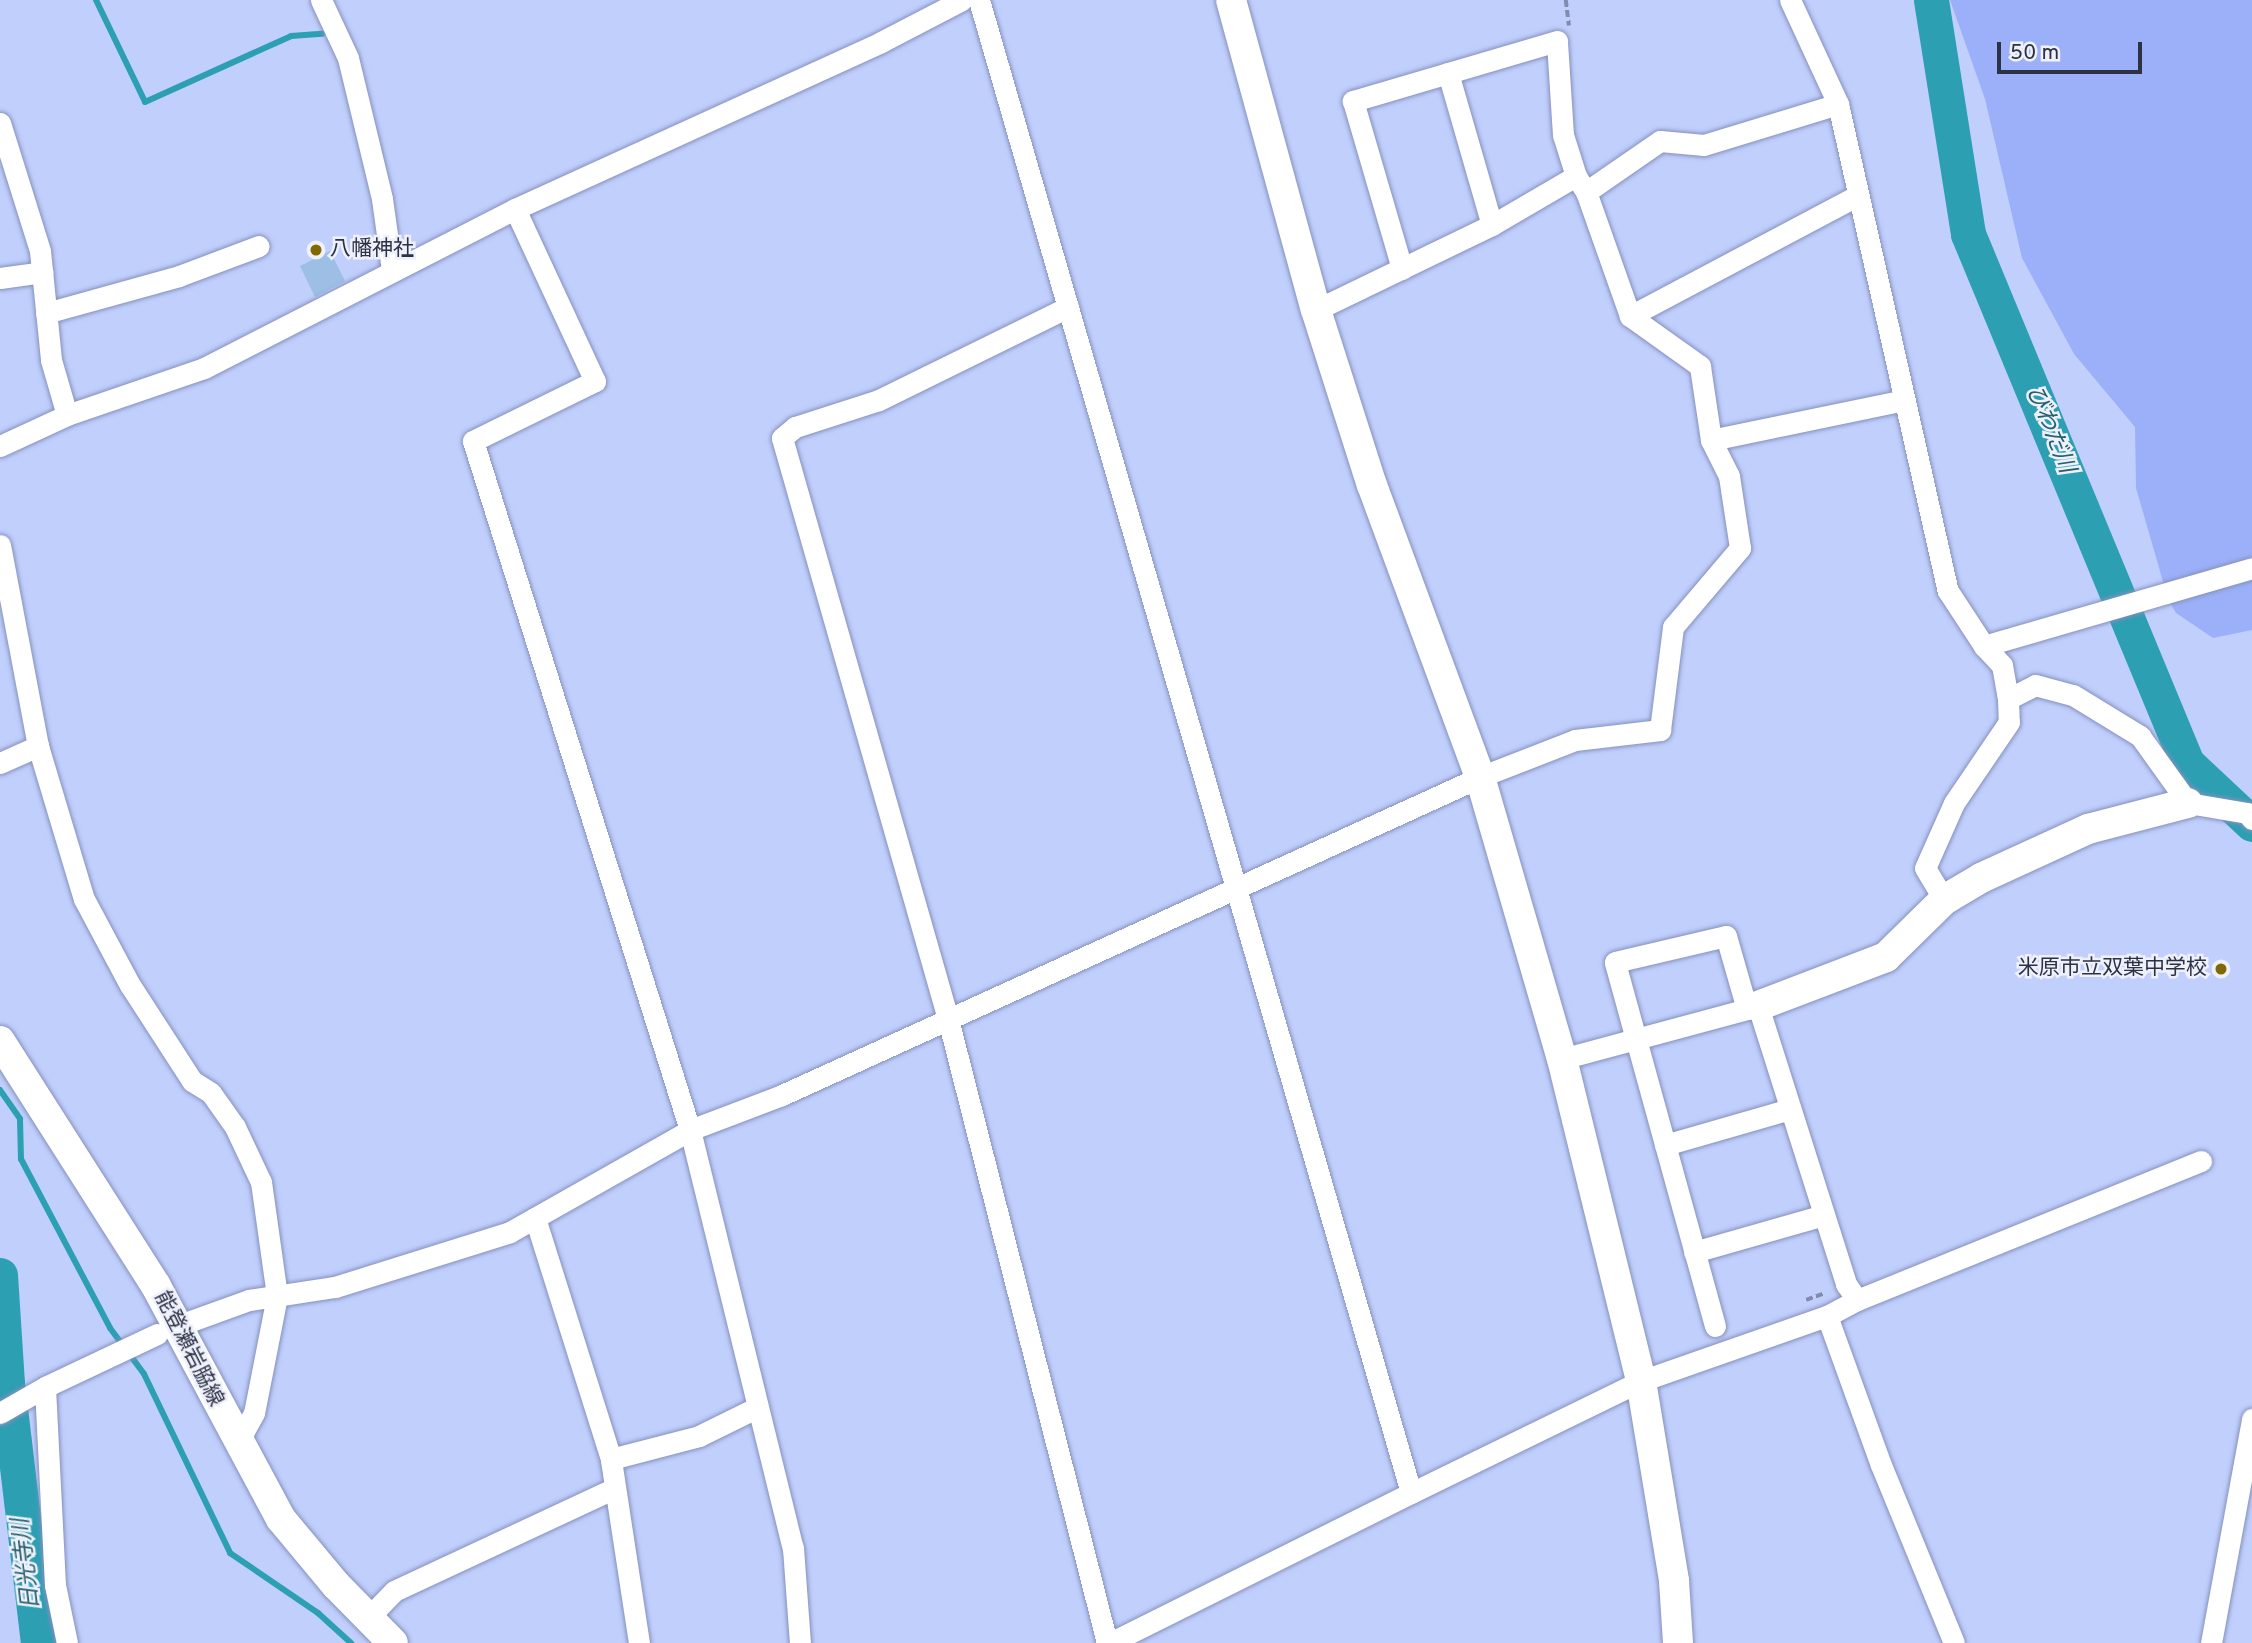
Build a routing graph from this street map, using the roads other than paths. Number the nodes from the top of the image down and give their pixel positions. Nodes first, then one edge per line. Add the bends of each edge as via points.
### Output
1 (321, 0) edge
2 (979, 0) edge
3 (1231, 0) edge
4 (1790, 0) edge
5 (956, 1) edge
6 (1448, 73) junction
7 (1838, 104) junction
8 (0, 123) edge
9 (1581, 184) junction
10 (1857, 196) junction
11 (515, 209) junction
12 (1492, 225) junction
13 (259, 246) dead end
14 (1402, 269) junction
15 (392, 270) junction
16 (43, 272) junction
17 (0, 278) edge
18 (1068, 307) junction
19 (1316, 310) junction
20 (46, 313) junction
21 (1630, 316) junction
22 (1904, 400) junction
23 (67, 415) junction
24 (1711, 440) junction
25 (0, 446) edge
26 (0, 545) edge
27 (2252, 568) edge
28 (1983, 646) junction
29 (2008, 699) junction
30 (38, 746) junction
31 (0, 763) edge
32 (1480, 777) junction
33 (2188, 803) junction
34 (2252, 819) edge
35 (1237, 891) junction
36 (1944, 900) junction
37 (1752, 1007) junction
38 (948, 1019) junction
39 (1634, 1039) junction
40 (0, 1041) edge
41 (1562, 1059) junction
42 (1790, 1109) junction
43 (690, 1130) junction
44 (1665, 1145) junction
45 (2201, 1161) dead end
46 (1824, 1215) junction
47 (535, 1218) junction
48 (1694, 1252) junction
49 (277, 1296) junction
50 (1857, 1300) junction
51 (1827, 1316) junction
52 (188, 1322) dead end
53 (1715, 1326) dead end
54 (157, 1334) dead end
55 (1641, 1381) junction
56 (39, 1392) junction
57 (756, 1408) junction
58 (0, 1412) edge
59 (2252, 1419) edge
60 (232, 1436) junction
61 (611, 1460) junction
62 (613, 1489) junction
63 (1411, 1493) junction
64 (368, 1618) junction
65 (66, 1643) edge
66 (393, 1643) edge
67 (639, 1643) edge
68 (800, 1643) edge
69 (1109, 1643) edge
70 (1678, 1643) edge
71 (1954, 1643) edge
72 (2211, 1643) edge

1 - 15 street via 348,58 382,200
2 - 18 street
3 - 19 street
4 - 7 street
5 - 11 street
6 - 9 street via 1557,41 1563,135
6 - 12 street
6 - 14 street via 1353,101
7 - 9 street via 1704,145 1660,141
7 - 10 street
8 - 16 street
9 - 12 street
9 - 21 street
10 - 21 street
10 - 22 street
11 - 15 street
11 - 43 street via 595,380 472,441
12 - 14 street
13 - 20 street via 179,276
14 - 19 street
15 - 23 street via 204,368
16 - 17 street
16 - 20 street
18 - 35 street
18 - 38 street via 879,400 795,427 782,438
19 - 32 street via 1372,485
20 - 23 street via 57,395
21 - 24 street via 1700,366
22 - 24 street
22 - 28 street via 1948,591
23 - 25 street
24 - 32 street via 1728,476 1740,548 1673,627 1660,730 1575,740
26 - 30 street
27 - 28 street
28 - 29 street via 2002,665
29 - 33 street via 2035,685 2073,695 2140,736
29 - 36 street via 2009,722 1954,803 1924,867
30 - 31 street
30 - 49 street via 98,932 192,1081 211,1093 235,1128 261,1182
32 - 35 street
32 - 41 street
33 - 34 street via 2247,813
33 - 36 street via 2088,830
35 - 38 street
35 - 63 street
36 - 37 street via 1886,957
37 - 39 street
37 - 39 street via 1726,936 1615,962
37 - 42 street
38 - 43 street via 782,1095
38 - 69 street
39 - 41 street
39 - 44 street
40 - 60 street, 能登瀬岩脇線 via 156,1286
41 - 55 street
42 - 44 street
42 - 46 street
43 - 47 street
43 - 57 street
44 - 48 street
45 - 50 street
46 - 48 street
46 - 50 street via 1846,1284
47 - 49 street via 510,1232 335,1287
47 - 61 street
48 - 53 street
49 - 52 street
49 - 60 street via 254,1413 244,1431
50 - 51 street
51 - 55 street
51 - 71 street via 1881,1465
54 - 56 street
55 - 63 street
55 - 70 street via 1674,1581
56 - 58 street
56 - 65 street via 55,1585
57 - 61 street via 699,1436
57 - 68 street via 793,1548
59 - 72 street
60 - 64 street, 能登瀬岩脇線 via 281,1519
61 - 62 street
62 - 64 street via 394,1591
62 - 67 street
63 - 69 street via 1267,1569
64 - 66 street, 能登瀬岩脇線

